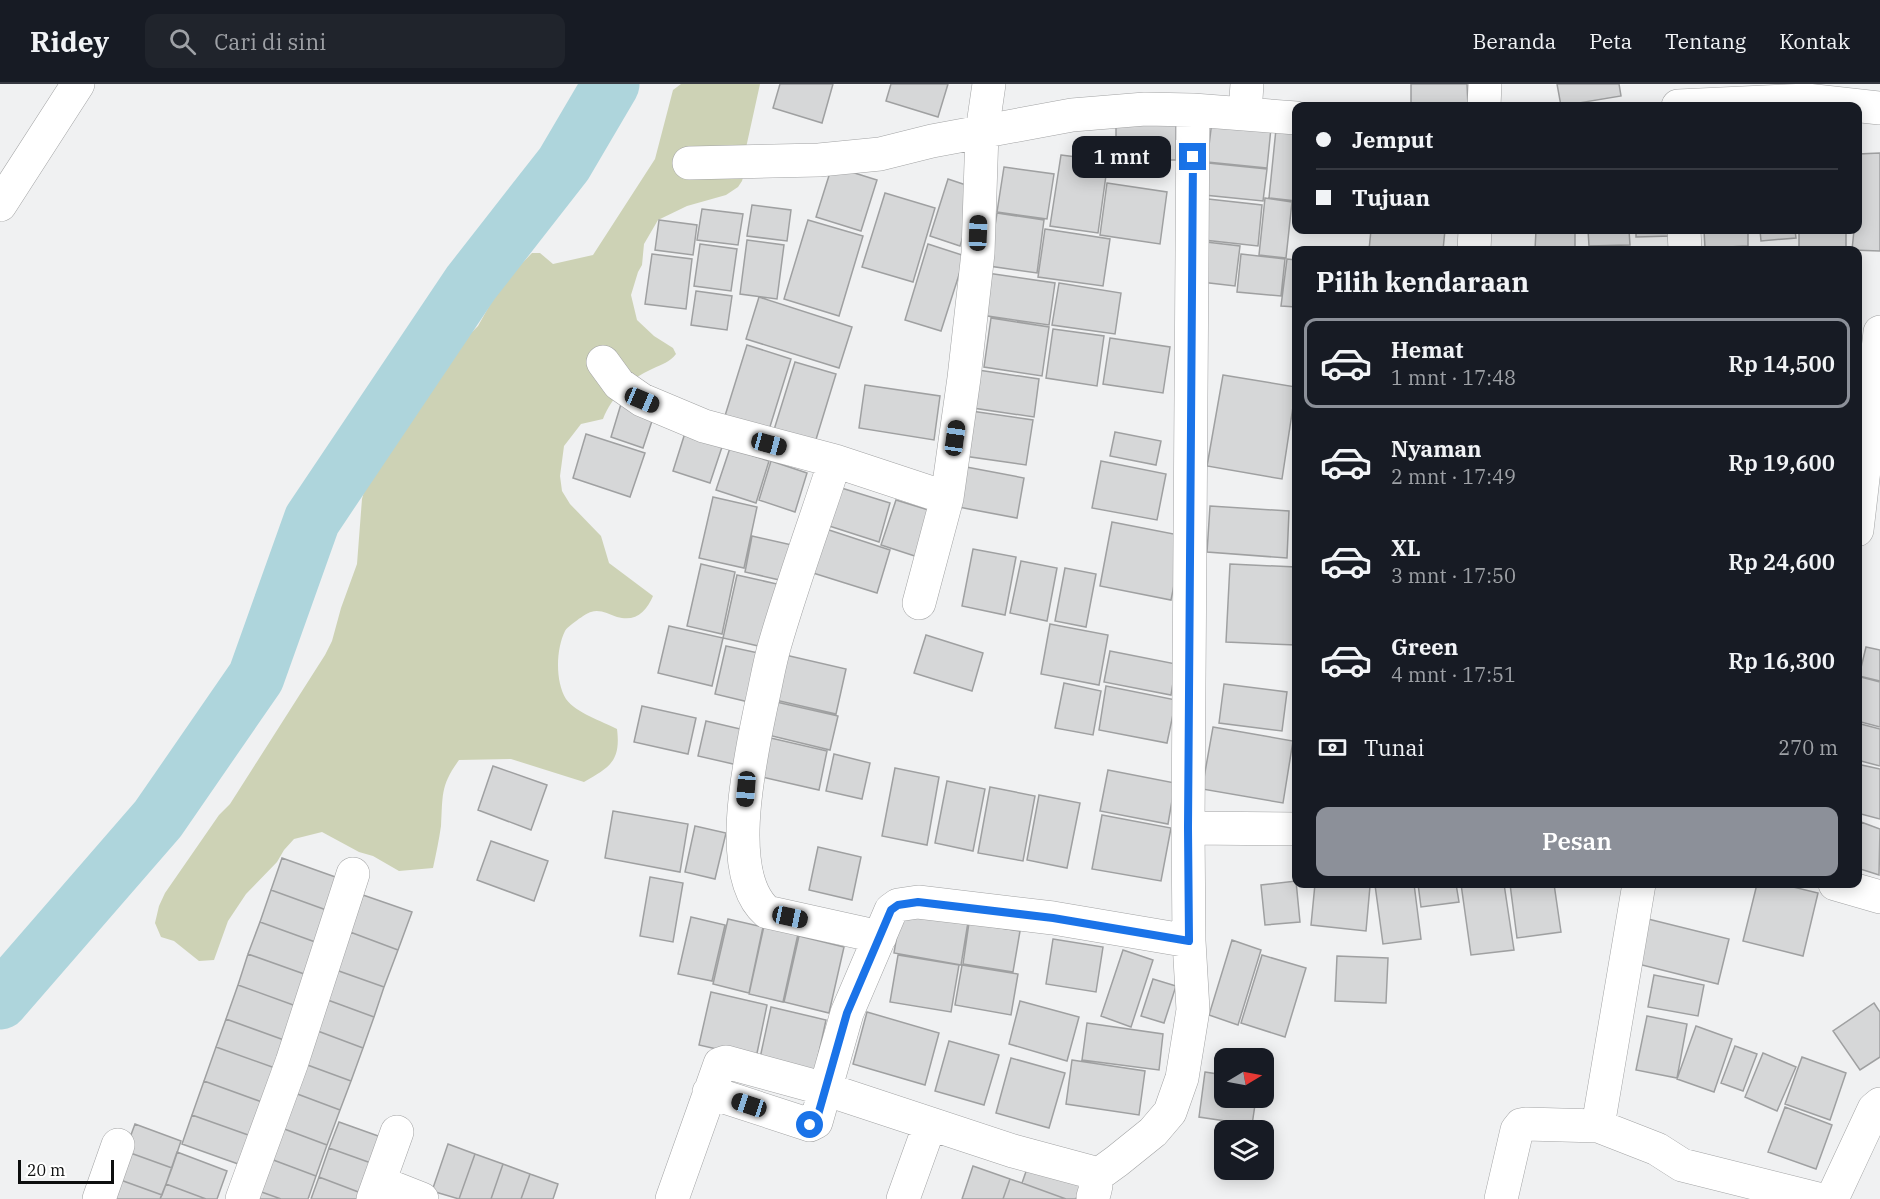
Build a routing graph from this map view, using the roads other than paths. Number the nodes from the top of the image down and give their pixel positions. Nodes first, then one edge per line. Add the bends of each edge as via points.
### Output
1 (78, 84) edge
2 (989, 84) edge
3 (1485, 84) edge
4 (1246, 99) edge
5 (1484, 102) edge
6 (1753, 102) edge
7 (1831, 102) edge
8 (1862, 106) edge
9 (1880, 108) edge
10 (1193, 110) junction
11 (1292, 116) edge
12 (982, 132) junction
13 (689, 164) dead end
14 (0, 205) edge
15 (1880, 332) edge
16 (603, 362) dead end
17 (835, 461) junction
18 (1862, 487) edge
19 (947, 498) junction
20 (919, 603) dead end
21 (1188, 828) junction
22 (1292, 829) edge
23 (353, 874) dead end
24 (1638, 888) edge
25 (1849, 888) edge
26 (1880, 897) edge
27 (880, 937) junction
28 (1189, 941) junction
29 (825, 1089) junction
30 (1880, 1104) edge
31 (930, 1124) junction
32 (1598, 1126) junction
33 (397, 1132) dead end
34 (118, 1145) dead end
35 (1093, 1188) edge
36 (376, 1191) edge
37 (99, 1199) edge
38 (242, 1199) edge
39 (422, 1199) edge
40 (672, 1199) edge
41 (903, 1199) edge
42 (1501, 1199) edge
43 (1818, 1199) edge
44 (1832, 1199) edge

1 - 14 street
2 - 12 street
3 - 5 street
4 - 10 street
4 - 11 street
6 - 7 street
8 - 9 street
10 - 12 street via 1072,115
10 - 21 street
12 - 13 street via 880,154
12 - 19 street via 978,253
15 - 18 street
16 - 17 street via 619,384 642,400 704,426
17 - 19 street
17 - 27 street via 774,646 748,770 743,843 751,889 758,905 767,912
19 - 20 street
21 - 22 street
21 - 28 street
23 - 38 street via 292,1062
24 - 32 street
25 - 26 street
27 - 28 street via 891,910 918,902 1053,918
27 - 29 street via 847,1013
28 - 35 street via 1191,1030 1170,1112
29 - 31 street
29 - 40 street via 816,1122 810,1125 709,1092
30 - 44 street via 1874,1109
31 - 35 street via 1091,1172
31 - 41 street
32 - 42 street via 1521,1125
32 - 43 street via 1657,1149 1682,1165
33 - 36 street
34 - 37 street
36 - 39 street

